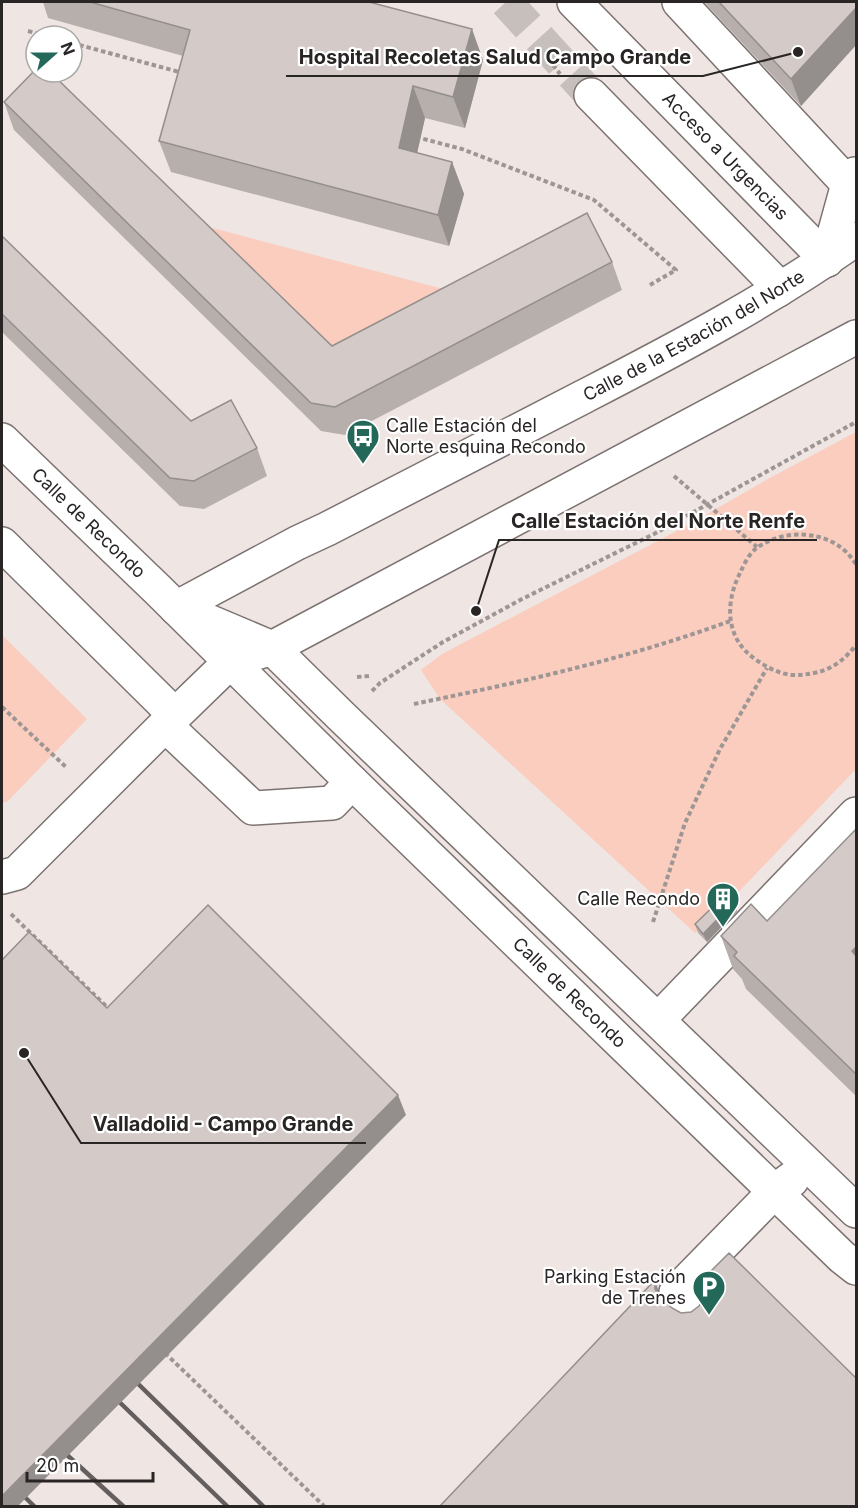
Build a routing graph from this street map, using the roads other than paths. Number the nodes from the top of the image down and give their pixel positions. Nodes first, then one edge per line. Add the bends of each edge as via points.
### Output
1 (574, 2) edge
2 (679, 2) edge
3 (591, 95) tunnel mouth
4 (854, 186) edge
5 (856, 239) edge
6 (827, 260) junction
7 (778, 290) junction
8 (856, 337) edge
9 (2, 440) edge
10 (2, 544) edge
11 (176, 608) junction
12 (272, 648) junction
13 (231, 661) junction
14 (170, 720) junction
15 (352, 782) junction
16 (856, 814) edge
17 (2, 877) edge
18 (609, 973) junction
19 (664, 1026) junction
20 (781, 1193) junction
21 (856, 1212) edge
22 (856, 1242) edge
23 (856, 1268) edge
24 (688, 1303) dead end

1 - 6 street, Acceso a Urgencias
2 - 4 street
3 - 7 street
4 - 6 street
5 - 6 street, Calle de la Estación del Norte
6 - 7 street, Calle de la Estación del Norte
7 - 11 street, Calle de la Estación del Norte via 681,346
8 - 12 street
9 - 11 street, Calle de Recondo
10 - 14 street
11 - 12 street, Calle de Recondo
11 - 13 street, Calle de Recondo
12 - 13 street
12 - 18 street, Calle de Recondo
13 - 14 street
13 - 15 street, Calle de Recondo
14 - 15 street via 253,808 332,803
14 - 17 street via 17,873
15 - 18 street, Calle de Recondo via 388,790 562,957
15 - 20 street, Calle de Recondo
16 - 19 street
18 - 19 street, Calle de Recondo
19 - 20 street, Calle de Recondo via 690,1080 779,1164
19 - 21 street, Calle de Recondo
20 - 22 street via 791,1179
20 - 23 street, Calle de Recondo
20 - 24 street via 676,1292

